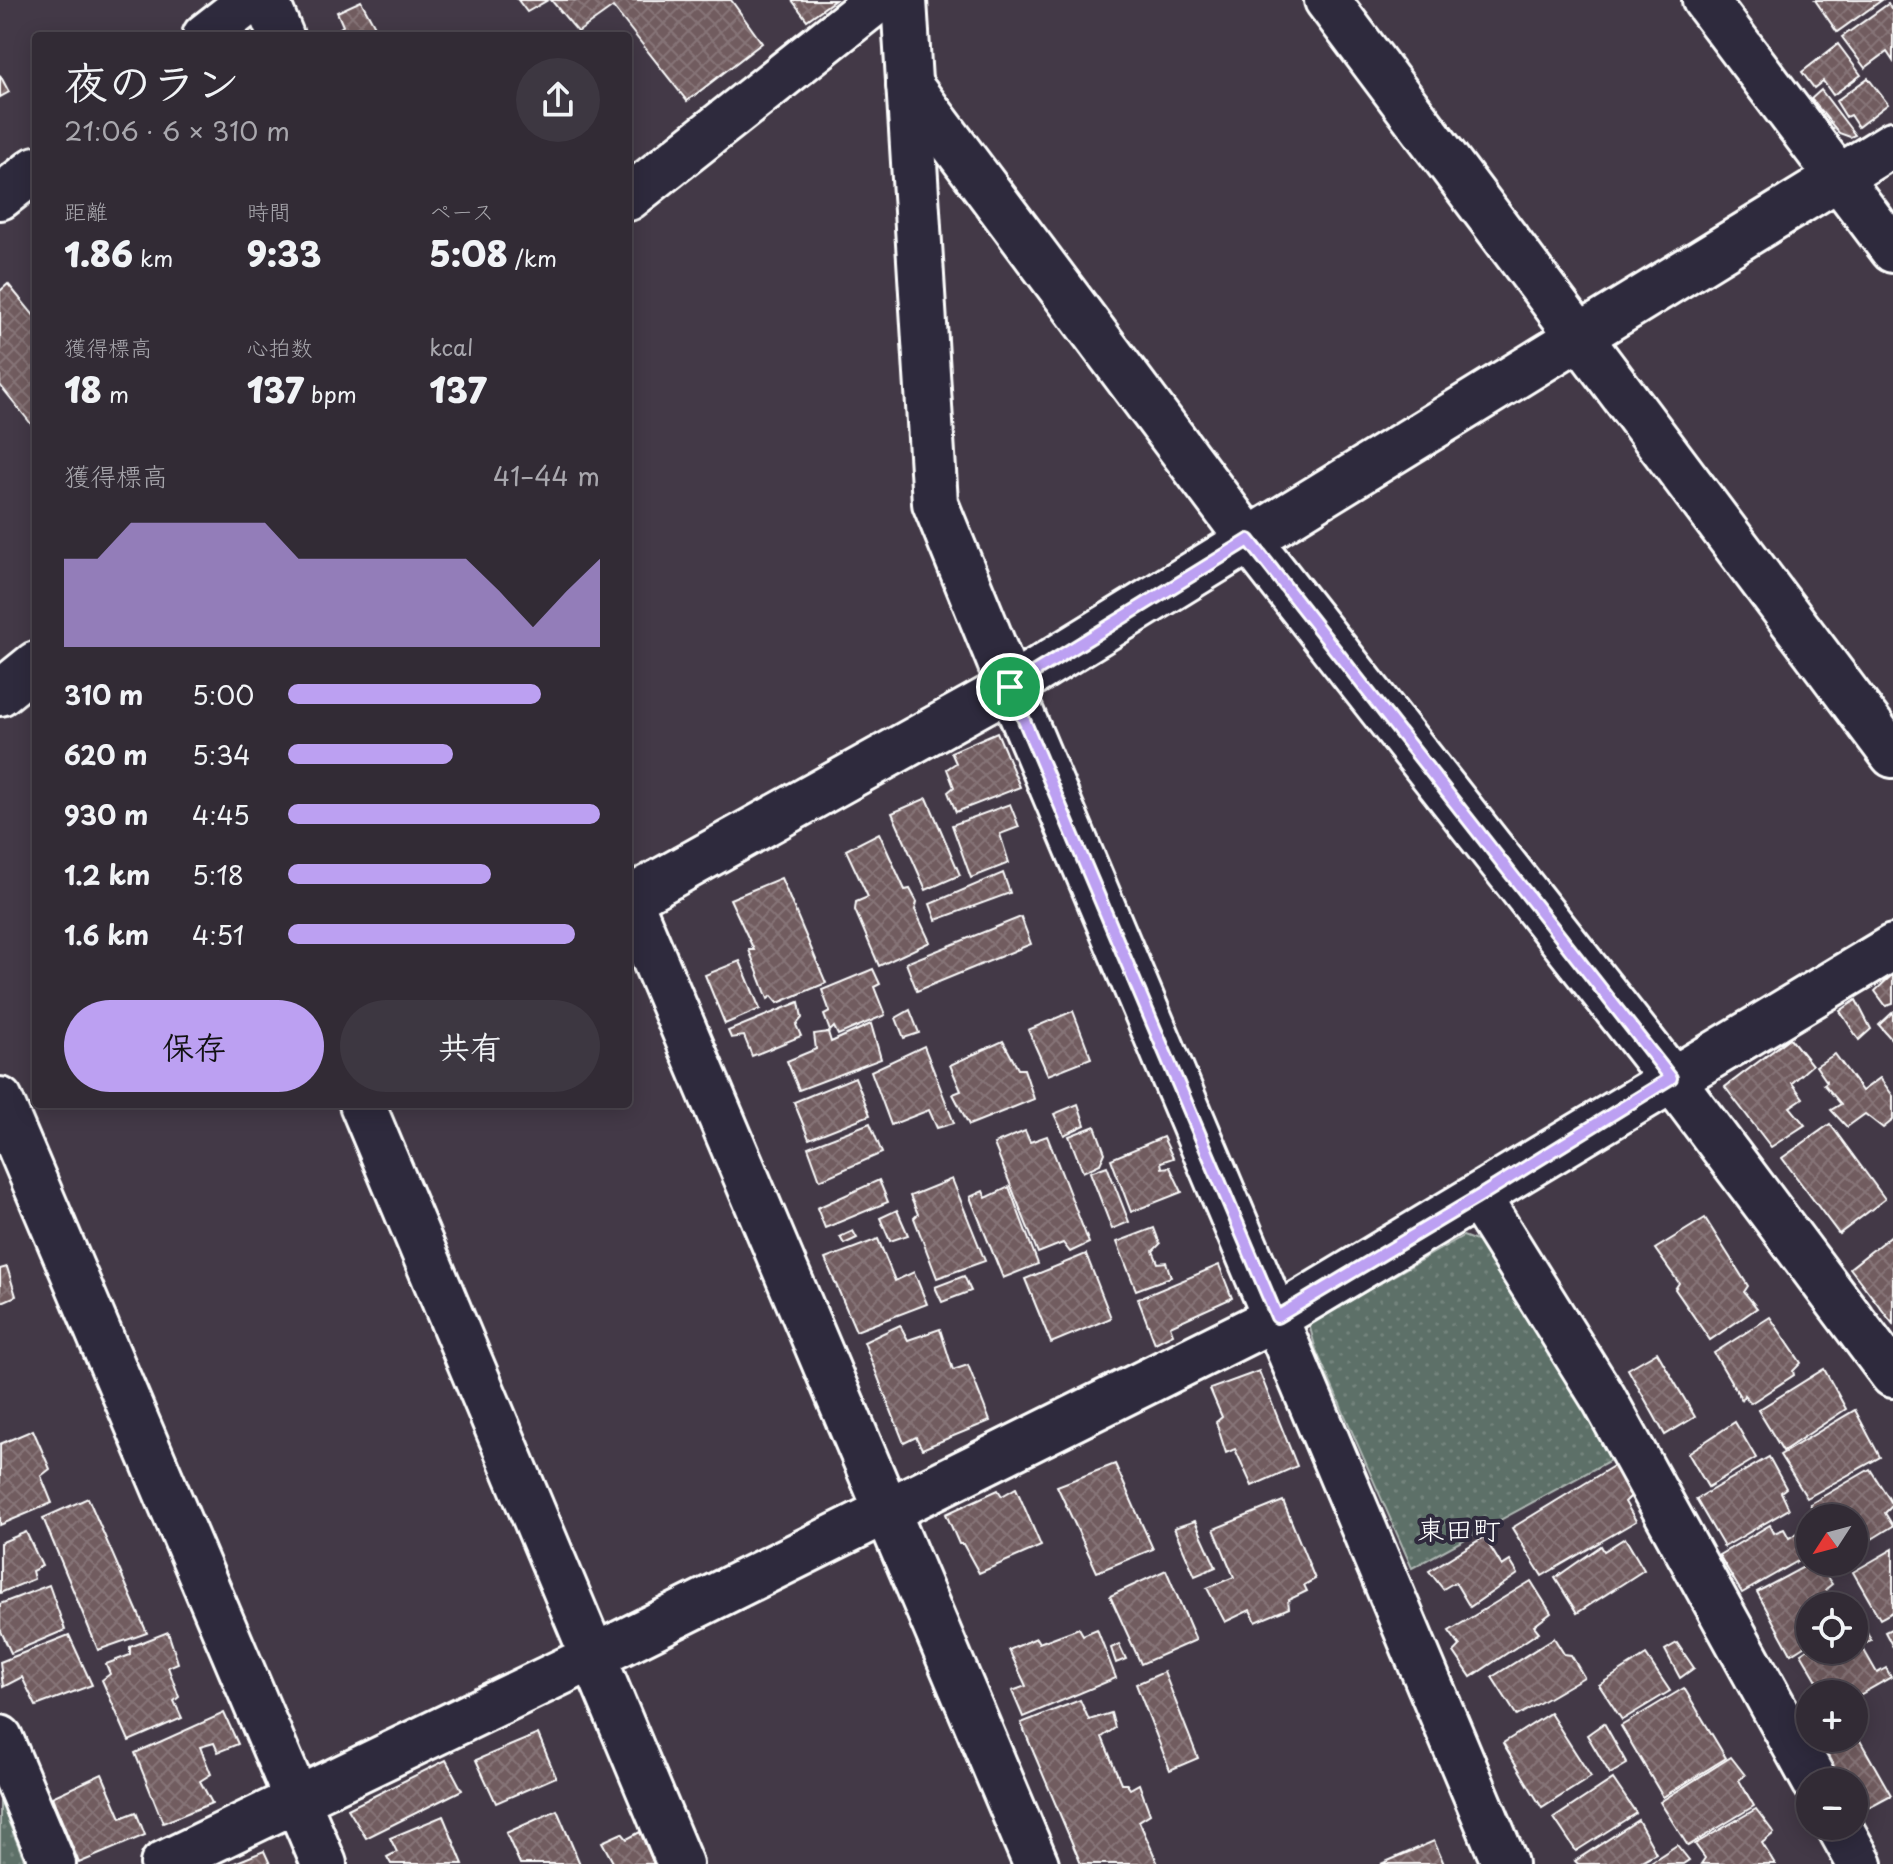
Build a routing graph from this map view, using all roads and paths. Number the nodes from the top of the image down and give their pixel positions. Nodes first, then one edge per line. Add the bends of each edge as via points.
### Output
1 (251, 0) edge
2 (266, 0) edge
3 (878, 0) edge
4 (904, 0) edge
5 (1327, 0) edge
6 (1705, 0) edge
7 (210, 32) edge
8 (279, 32) edge
9 (909, 85) junction
10 (1893, 144) edge
11 (32, 172) edge
12 (1838, 177) junction
13 (632, 195) edge
14 (0, 197) edge
15 (1893, 250) edge
16 (1580, 337) junction
17 (1249, 540) junction
18 (32, 667) edge
19 (1010, 687) junction
20 (0, 693) edge
21 (1893, 755) edge
22 (632, 896) edge
23 (632, 905) edge
24 (1893, 947) edge
25 (1671, 1078) junction
26 (0, 1100) edge
27 (364, 1108) edge
28 (1478, 1197) junction
29 (1277, 1317) junction
30 (1893, 1375) edge
31 (887, 1511) junction
32 (595, 1656) junction
33 (0, 1738) edge
34 (1807, 1768) edge
35 (297, 1799) junction
36 (1847, 1840) edge
37 (1893, 1853) edge
38 (53, 1864) edge
39 (163, 1864) edge
40 (324, 1864) edge
41 (680, 1864) edge
42 (1036, 1864) edge
43 (1505, 1864) edge
44 (1860, 1864) edge
45 (1873, 1864) edge

1 - 7 street
2 - 8 street
3 - 13 street
4 - 9 street
5 - 16 street
6 - 12 street
9 - 17 street
9 - 19 street via 935,503
10 - 12 street
11 - 14 street
12 - 15 street
12 - 16 street
16 - 17 street
16 - 21 street
17 - 19 street
17 - 25 street
18 - 20 street
19 - 22 street
19 - 29 street
23 - 31 street
24 - 25 street
25 - 28 street
25 - 30 street
26 - 35 street
27 - 32 street
28 - 29 street
28 - 34 street via 1604,1399
29 - 31 street
29 - 43 street
31 - 32 street
31 - 42 street
32 - 35 street
32 - 41 street
33 - 38 street
35 - 39 street
35 - 40 street
36 - 44 street
37 - 45 street

